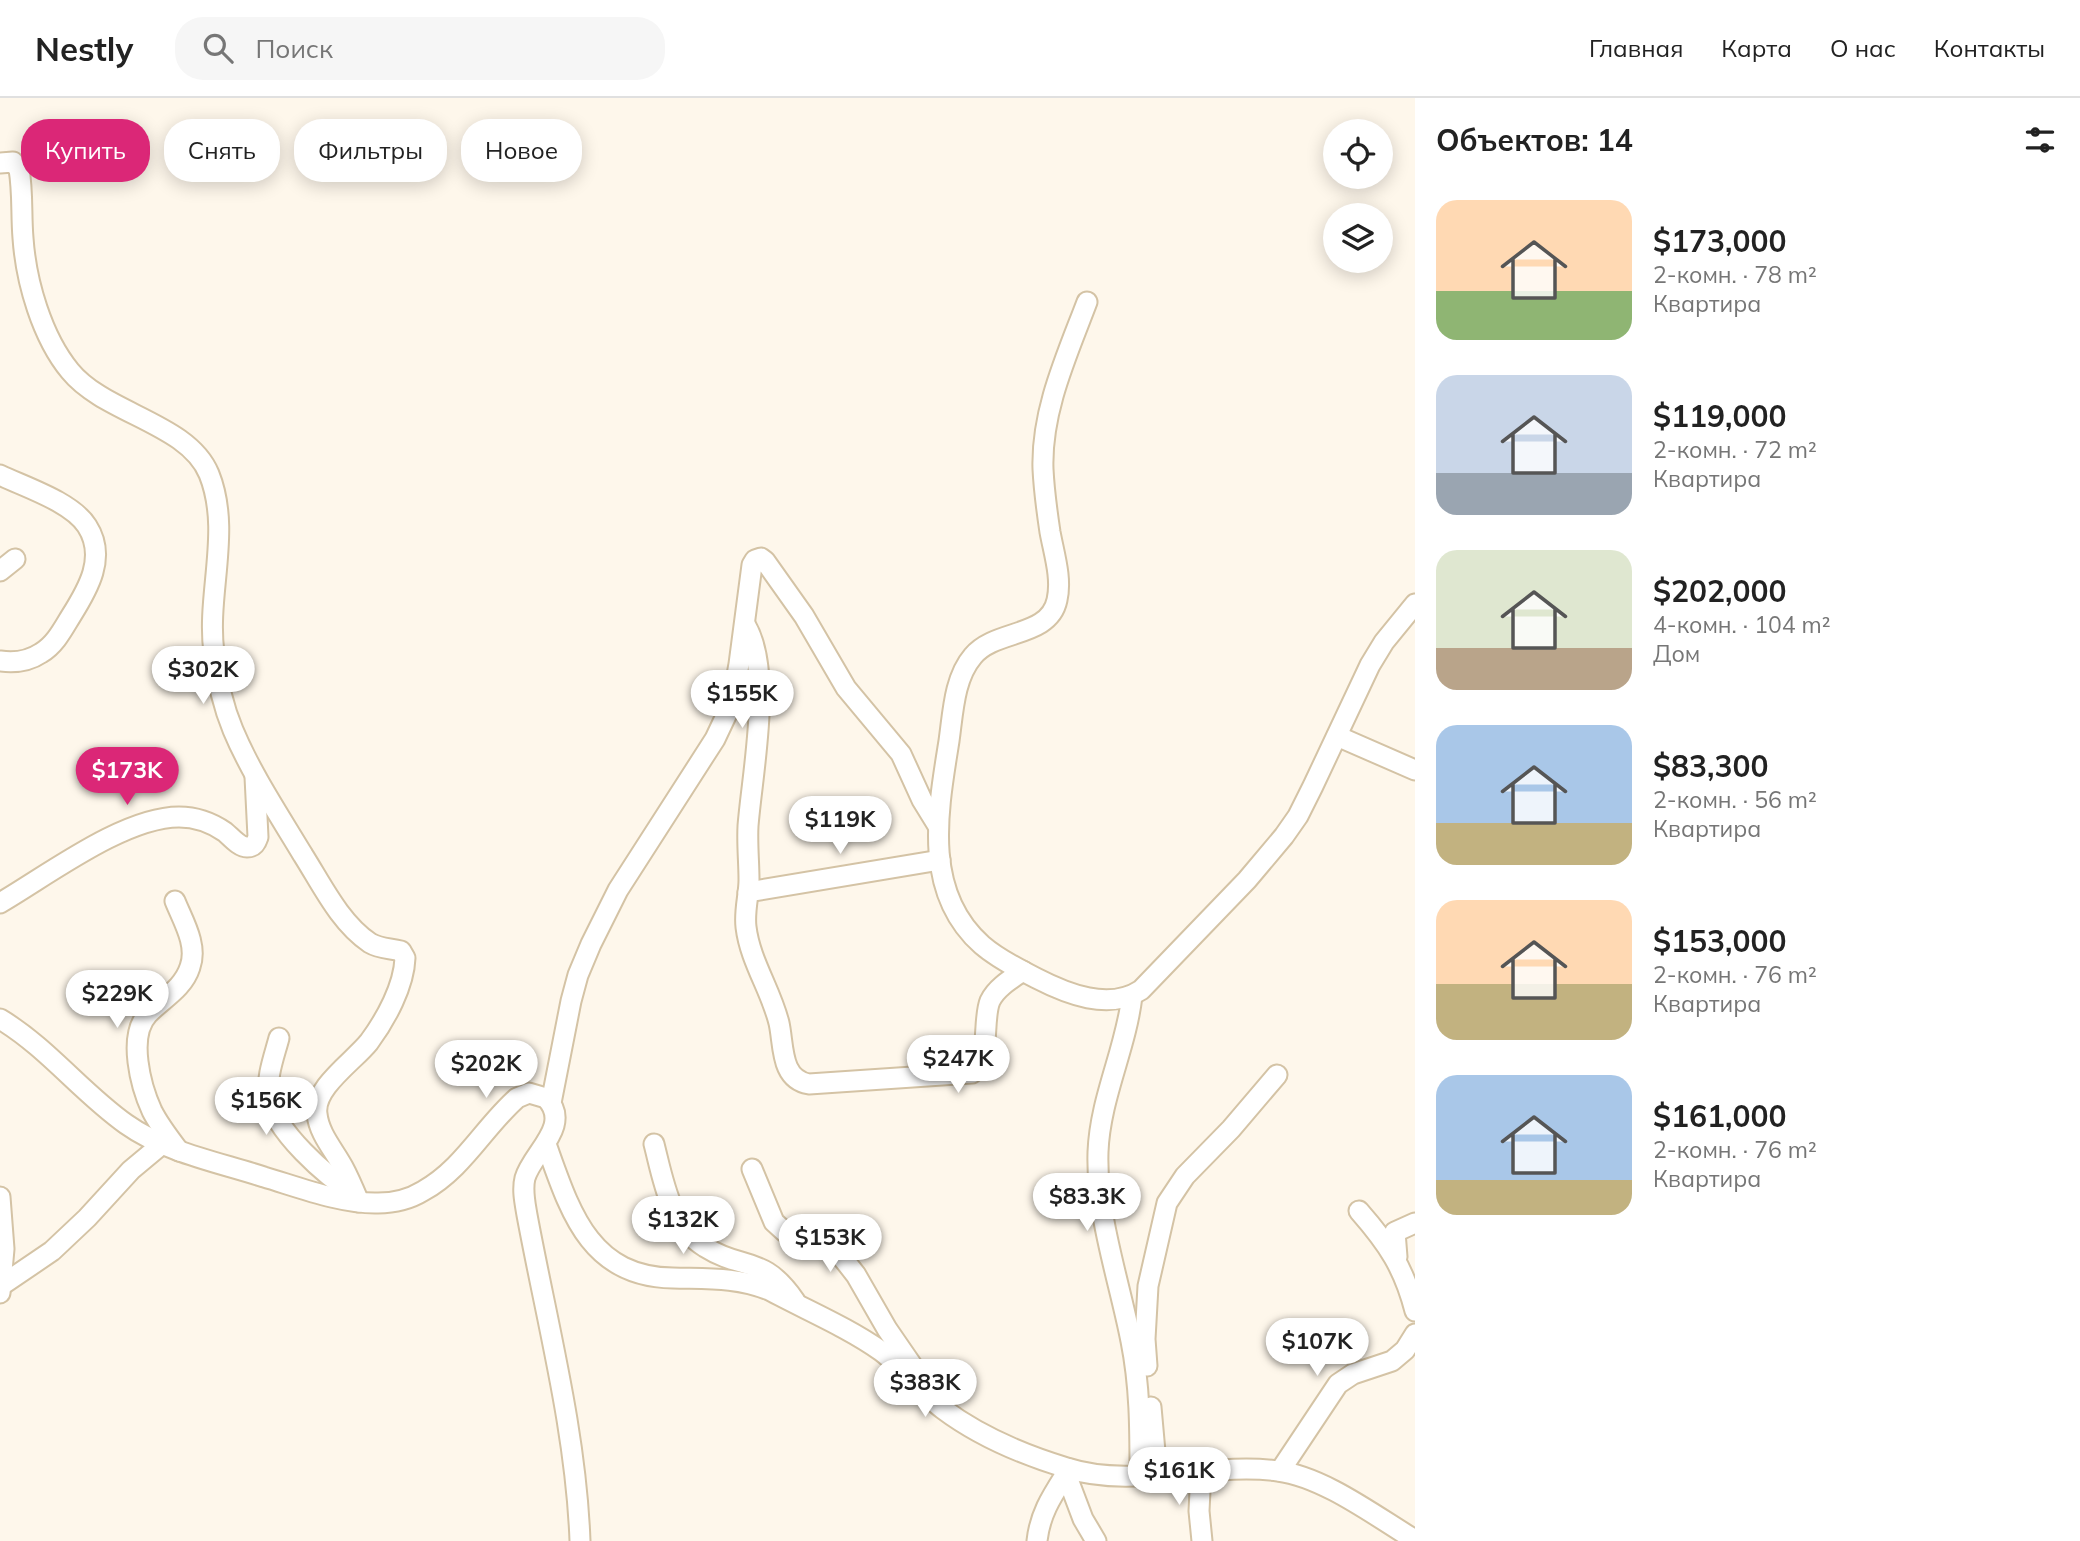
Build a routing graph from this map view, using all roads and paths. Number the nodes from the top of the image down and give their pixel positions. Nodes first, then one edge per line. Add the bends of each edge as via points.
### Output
1 (0, 163) edge
2 (1087, 302) dead end
3 (0, 475) edge
4 (1415, 604) edge
5 (744, 624) junction
6 (0, 661) edge
7 (1337, 736) junction
8 (1415, 771) edge
9 (255, 772) junction
10 (938, 826) junction
11 (940, 860) junction
12 (748, 892) junction
13 (175, 901) dead end
14 (0, 903) edge
15 (1023, 971) junction
16 (1132, 996) junction
17 (0, 1019) edge
18 (279, 1038) dead end
19 (1277, 1075) dead end
20 (551, 1103) junction
21 (546, 1144) junction
22 (654, 1144) dead end
23 (169, 1148) junction
24 (752, 1168) dead end
25 (0, 1197) edge
26 (357, 1198) junction
27 (1359, 1211) dead end
28 (1415, 1223) edge
29 (1398, 1261) junction
30 (1, 1289) edge
31 (798, 1305) junction
32 (1415, 1311) edge
33 (1412, 1347) edge
34 (926, 1393) junction
35 (1201, 1470) junction
36 (1068, 1471) junction
37 (1280, 1471) junction
38 (1149, 1474) junction
39 (1383, 1521) junction
40 (1415, 1540) edge
41 (580, 1541) edge
42 (1037, 1541) edge
43 (1096, 1541) edge
44 (1202, 1541) edge
45 (1400, 1541) edge

1 - 9 street via 13,162 19,169 25,260 46,327 62,360 99,396 183,443 207,471 214,489 218,532 214,654 225,708
2 - 10 street via 1054,391 1044,442 1058,599 1048,619 986,644 965,666 957,690
3 - 6 street via 75,513 88,526 95,565 91,584 48,648 30,659
4 - 7 street via 1370,665
5 - 10 street via 752,565 761,558 794,601 846,688 901,754
5 - 12 street via 754,647 760,702 747,835
5 - 20 street via 736,687 725,720 618,890 578,975
7 - 8 street
7 - 16 street via 1284,836
9 - 14 street via 255,845 243,846 197,819 144,822 99,843
9 - 26 street via 340,913 359,935 372,944 401,951 405,958 384,1020 323,1090 316,1108 319,1125
10 - 11 street
11 - 12 street
11 - 15 street via 945,889 959,919 983,946
12 - 15 street via 750,945 776,1014 788,1071 803,1083 976,1071 981,1064 990,1000
13 - 23 street via 192,948 191,967 173,993 144,1018 136,1038 149,1104
15 - 16 street via 1083,996 1113,1000
16 - 38 street via 1098,1151 1104,1217 1135,1362
17 - 23 street via 125,1123
18 - 26 street via 269,1078 271,1106 309,1158
19 - 38 street via 1185,1176 1163,1213 1145,1322
20 - 21 street via 554,1125
20 - 26 street via 541,1095 523,1094 464,1156 409,1198 378,1203
21 - 31 street via 571,1212 581,1230 611,1261 656,1278 746,1282
21 - 41 street via 526,1176 525,1197 566,1415
22 - 31 street via 669,1199 697,1242 760,1267 781,1283
23 - 26 street via 322,1193
23 - 30 street via 131,1170 71,1234
24 - 34 street via 779,1227 834,1250 849,1264 918,1371
25 - 30 street via 4,1238
27 - 29 street
28 - 29 street via 1395,1232
29 - 32 street
31 - 34 street via 880,1350
33 - 37 street via 1392,1361 1338,1384
34 - 36 street via 952,1415 989,1436
35 - 37 street
35 - 38 street
35 - 44 street
36 - 38 street
36 - 42 street via 1047,1504
36 - 43 street via 1083,1518
37 - 39 street via 1328,1489
39 - 40 street
39 - 45 street

